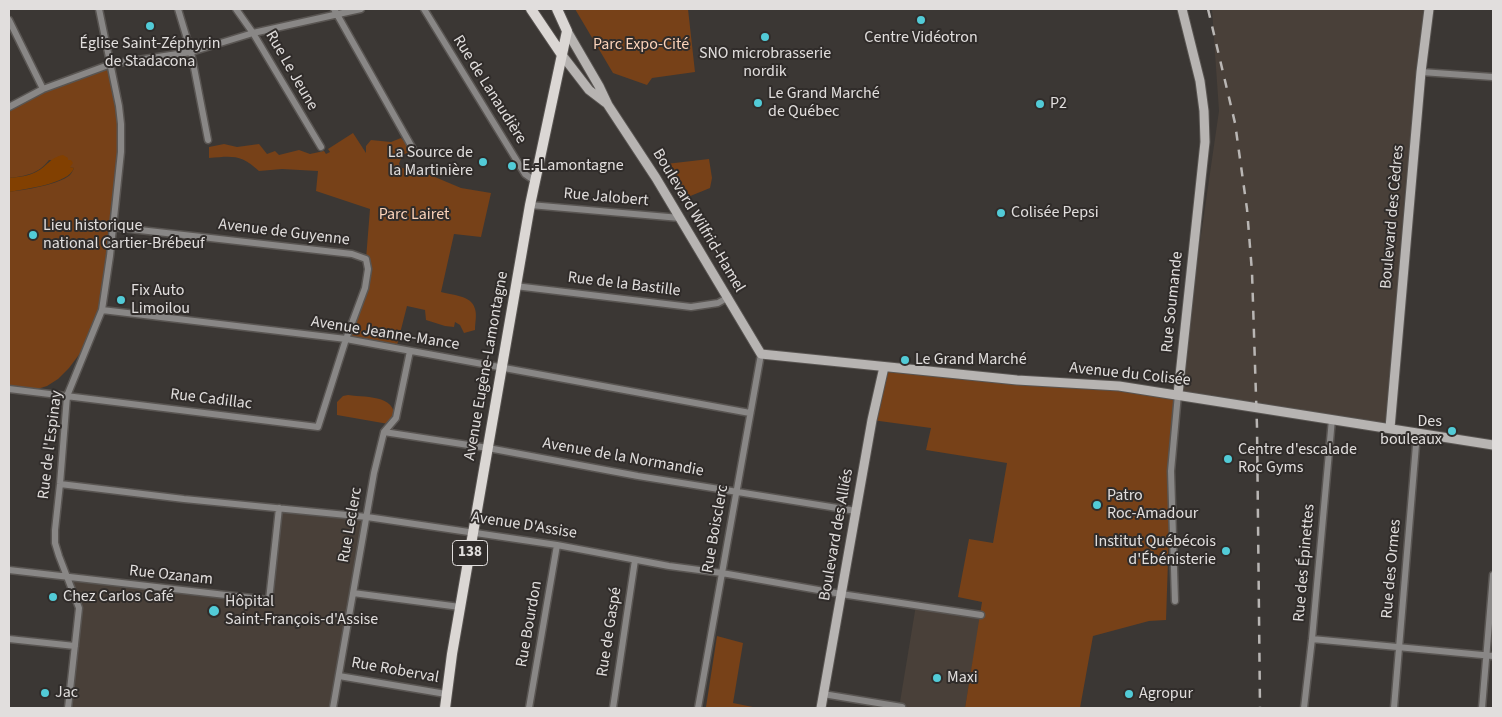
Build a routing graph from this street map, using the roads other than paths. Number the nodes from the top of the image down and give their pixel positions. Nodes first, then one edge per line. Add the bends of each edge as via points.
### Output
1 (99, 9) edge
2 (178, 9) edge
3 (236, 9) edge
4 (361, 9) edge
5 (424, 9) edge
6 (531, 9) edge
7 (556, 9) edge
8 (1182, 9) edge
9 (1429, 9) edge
10 (335, 11) edge
11 (9, 20) edge
12 (567, 30) junction
13 (253, 34) junction
14 (191, 52) junction
15 (562, 55) junction
16 (112, 64) junction
17 (1421, 72) junction
18 (1493, 77) edge
19 (43, 88) junction
20 (608, 105) junction
21 (9, 107) edge
22 (208, 140) dead end
23 (321, 147) dead end
24 (413, 149) dead end
25 (535, 181) junction
26 (530, 205) junction
27 (680, 218) junction
28 (113, 227) junction
29 (515, 286) junction
30 (727, 298) junction
31 (102, 310) junction
32 (346, 340) junction
33 (410, 351) junction
34 (761, 354) junction
35 (502, 367) junction
36 (884, 367) junction
37 (9, 389) edge
38 (1178, 394) junction
39 (67, 396) junction
40 (750, 413) junction
41 (1332, 419) junction
42 (1390, 428) junction
43 (384, 432) junction
44 (1418, 433) junction
45 (1493, 445) edge
46 (488, 448) junction
47 (60, 484) junction
48 (737, 491) junction
49 (279, 508) junction
50 (856, 511) junction
51 (367, 516) junction
52 (473, 532) junction
53 (557, 545) junction
54 (635, 560) junction
55 (9, 570) edge
56 (722, 573) junction
57 (1493, 575) edge
58 (68, 578) junction
59 (353, 593) junction
60 (841, 594) junction
61 (1175, 601) dead end
62 (460, 607) junction
63 (981, 615) dead end
64 (9, 639) edge
65 (1312, 639) junction
66 (75, 646) junction
67 (1399, 647) junction
68 (1490, 656) edge
69 (339, 676) junction
70 (446, 694) junction
71 (823, 694) junction
72 (902, 707) edge
73 (68, 708) edge
74 (333, 708) edge
75 (445, 708) edge
76 (530, 708) edge
77 (613, 708) edge
78 (698, 708) edge
79 (821, 708) edge
80 (1304, 708) edge
81 (1394, 708) edge
82 (1482, 708) edge

1 - 16 street, Rue de l'Espinay
2 - 14 street
3 - 13 street, Rue Le Jeune
4 - 10 street
5 - 25 street, Rue de Lanaudière via 525,174
6 - 15 main road, Boulevard Wilfrid-Hamel
7 - 12 main road, Boulevard Wilfrid-Hamel
8 - 38 street, Rue Soumande via 1200,81 1205,142
9 - 17 street, Boulevard des Cèdres
10 - 13 street
10 - 24 street
11 - 19 street
12 - 15 main road, Avenue Eugène-Lamontagne / 138
12 - 20 street, Boulevard Wilfrid-Hamel
13 - 14 street
13 - 23 street, Rue Le Jeune
14 - 16 street
14 - 22 street
15 - 20 street, Boulevard Wilfrid-Hamel via 589,90
15 - 25 main road, Avenue Eugène-Lamontagne / 138
16 - 19 street
16 - 28 street, Rue de l'Espinay via 121,124
17 - 18 street
17 - 42 street, Boulevard des Cèdres
19 - 21 street
20 - 27 street, Boulevard Wilfrid-Hamel
25 - 26 main road, Avenue Eugène-Lamontagne / 138
26 - 27 street, Rue Jalobert
26 - 29 main road, Avenue Eugène-Lamontagne / 138
27 - 30 street, Boulevard Wilfrid-Hamel
28 - 31 street, Rue de l'Espinay
28 - 32 street, Avenue de Guyenne via 360,256 368,263 366,288
29 - 30 street, Rue de la Bastille via 691,307 718,303
29 - 35 main road, Avenue Eugène-Lamontagne / 138
30 - 34 street, Boulevard Wilfrid-Hamel
31 - 32 street, Avenue Jeanne-Mance
31 - 39 street, Rue de l'Espinay
32 - 33 street, Avenue Jeanne-Mance
32 - 39 street, Rue Cadillac via 318,427
33 - 35 street, Avenue Jeanne-Mance
33 - 43 street, Rue Leclerc via 396,418
34 - 36 street, Avenue du Colisée
34 - 40 street, Rue Boisclerc
35 - 40 street, Avenue Jeanne-Mance
35 - 46 main road, Avenue Eugène-Lamontagne / 138
36 - 38 street, Avenue du Colisée via 1119,386
36 - 50 street, Boulevard des Alliés
37 - 39 street, Rue Cadillac
38 - 41 street, Avenue du Colisée
38 - 61 street, Rue Soumande via 1171,471
39 - 47 street, Rue de l'Espinay
40 - 48 street, Rue Boisclerc
41 - 42 street, Avenue du Colisée
41 - 65 street, Rue des Épinettes
42 - 44 street, Avenue du Colisée
43 - 46 street, Avenue de la Normandie
43 - 51 street, Rue Leclerc
44 - 45 street, Avenue du Colisée
44 - 67 street, Rue des Ormes
46 - 48 street, Avenue de la Normandie
46 - 52 main road, Avenue Eugène-Lamontagne / 138
47 - 49 street, Avenue D'Assise
47 - 58 street, Rue de l'Espinay via 55,543
48 - 50 street, Avenue de la Normandie
48 - 56 street, Rue Boisclerc
49 - 51 street, Avenue D'Assise
49 - 58 street, Rue Ozanam via 269,600
50 - 60 street, Boulevard des Alliés
51 - 52 street, Avenue D'Assise
51 - 59 street, Rue Leclerc
52 - 53 street, Avenue D'Assise
52 - 62 main road, Avenue Eugène-Lamontagne / 138
53 - 54 street, Avenue D'Assise
53 - 76 street, Rue Bourdon
54 - 56 street, Avenue D'Assise
54 - 77 street, Rue de Gaspé
55 - 58 street, Rue Ozanam
56 - 60 street, Avenue D'Assise
56 - 78 street, Rue Boisclerc
57 - 68 street
58 - 66 street, Rue de l'Espinay via 79,608
59 - 62 street
59 - 69 street, Rue Leclerc
60 - 63 street, Avenue D'Assise
60 - 71 street, Boulevard des Alliés
62 - 70 main road, Avenue Eugène-Lamontagne / 138
64 - 66 street
65 - 67 street
65 - 80 street, Rue des Épinettes
66 - 73 street, Rue de l'Espinay
67 - 68 street
67 - 81 street, Rue des Ormes
68 - 82 street
69 - 70 street, Rue Roberval
69 - 74 street, Rue Leclerc
70 - 75 main road, Avenue Eugène-Lamontagne / 138
71 - 72 street
71 - 79 street, Boulevard des Alliés

